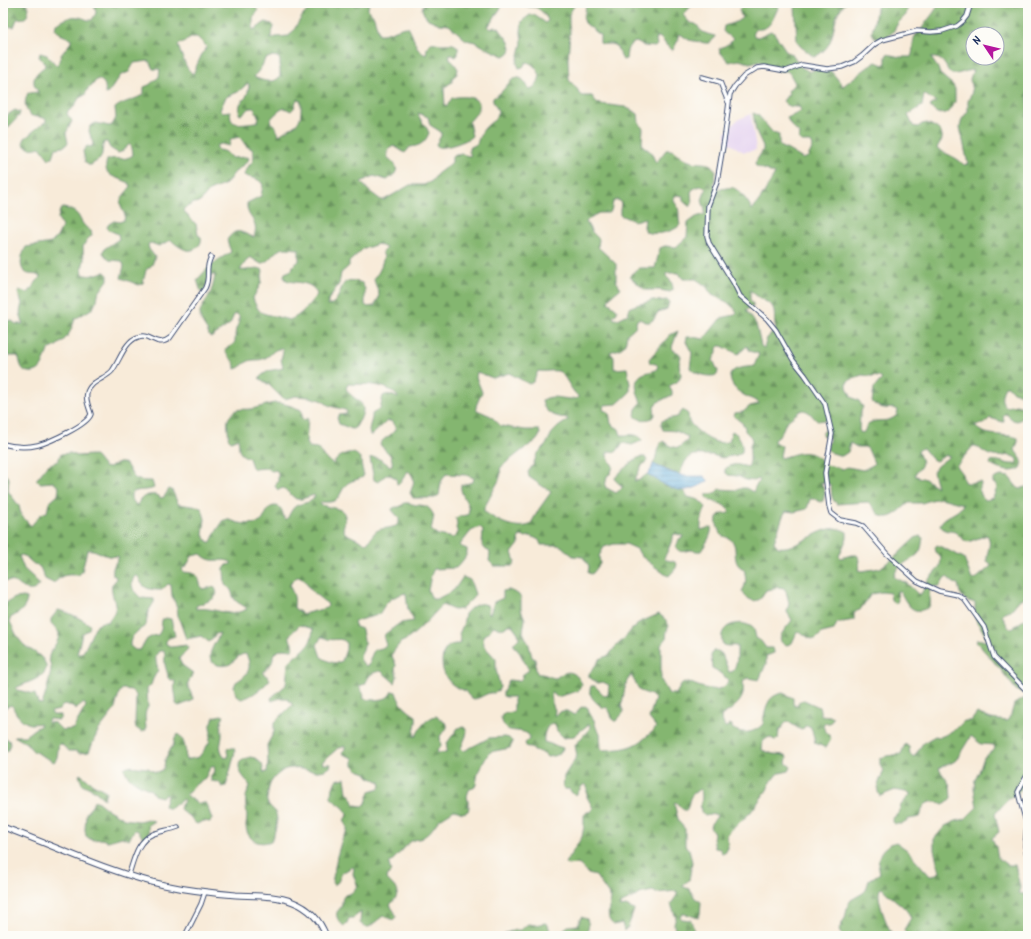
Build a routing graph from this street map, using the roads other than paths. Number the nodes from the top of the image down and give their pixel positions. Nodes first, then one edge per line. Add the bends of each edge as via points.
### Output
1 (971, 3) edge
2 (702, 77) dead end
3 (729, 103) junction
4 (211, 257) dead end
5 (3, 444) edge
6 (1028, 692) edge
7 (1028, 774) edge
8 (3, 827) edge
9 (178, 827) dead end
10 (1028, 860) edge
11 (129, 874) junction
12 (205, 892) junction
13 (185, 936) edge
14 (326, 936) edge

1 - 3 street via 969,12 957,26 931,32 917,31 882,40 854,62 842,67 827,69 802,65 786,71 768,67 757,68 744,76 735,86 730,94
2 - 3 street via 720,82
3 - 6 street via 717,182 708,206 708,240 740,296 776,330 793,360 825,404 832,434 825,472 831,513 840,520 863,526 887,554 917,581 964,599 984,627 998,662
4 - 5 street via 207,267 208,281 205,288 170,338 163,342 144,336 135,338 109,374 89,388 86,398 91,414 88,420 39,445 19,447
7 - 10 street via 1018,792 1028,825 1025,846
8 - 11 highway
9 - 11 street via 145,839 138,849
11 - 12 highway via 163,885
12 - 13 street via 202,904
12 - 14 highway via 277,898 294,902 311,912

